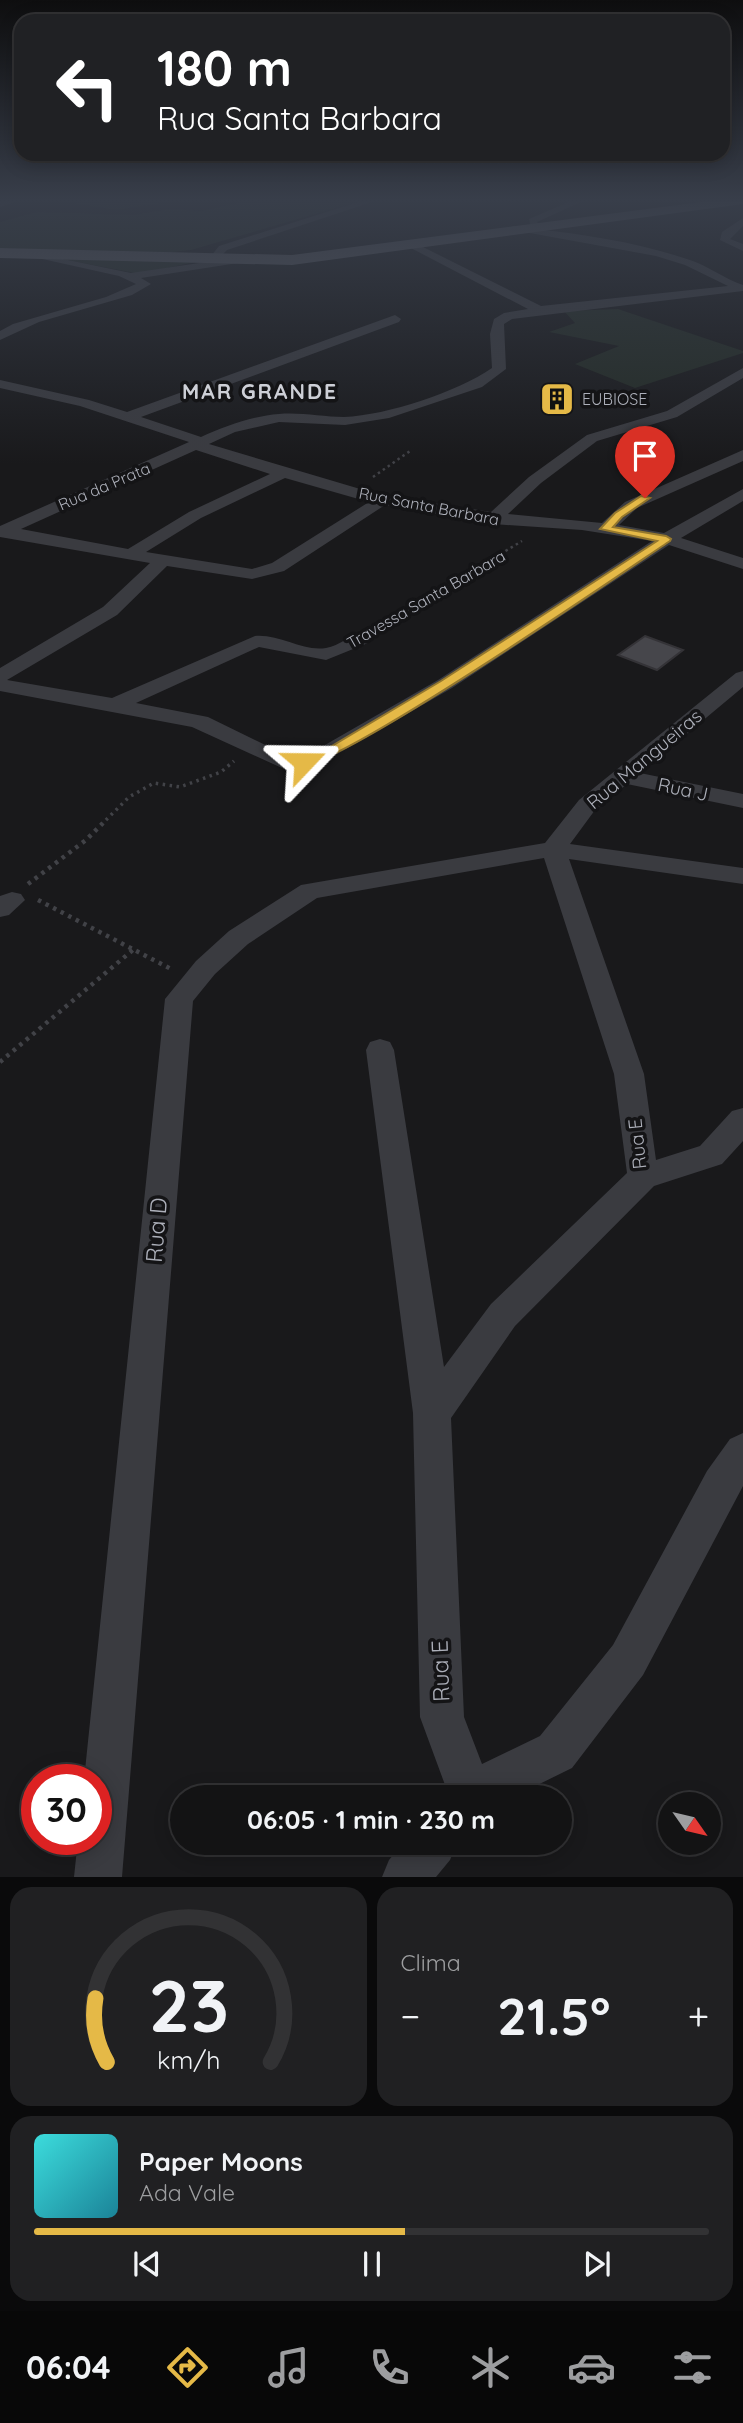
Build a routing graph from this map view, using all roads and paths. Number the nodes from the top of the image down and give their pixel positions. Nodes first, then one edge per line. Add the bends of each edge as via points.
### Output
1 (131, 289) edge
2 (497, 289) edge
3 (736, 289) edge
4 (539, 310) junction
5 (395, 319) dead end
6 (3, 332) edge
7 (743, 372) edge
8 (0, 384) edge
9 (128, 417) junction
10 (200, 443) junction
11 (410, 451) dead end
12 (743, 455) edge
13 (284, 473) junction
14 (352, 492) junction
15 (743, 494) edge
16 (382, 500) junction
17 (493, 519) junction
18 (533, 523) junction
19 (606, 529) junction
20 (2, 531) edge
21 (666, 539) junction
22 (131, 554) junction
23 (162, 561) junction
24 (743, 564) edge
25 (361, 639) joint
26 (0, 676) edge
27 (743, 677) edge
28 (0, 685) edge
29 (112, 706) junction
30 (251, 747) junction
31 (622, 776) junction
32 (743, 801) edge
33 (553, 849) junction
34 (743, 876) edge
35 (11, 900) edge
36 (134, 950) junction
37 (192, 980) junction
38 (380, 1050) dead end
39 (0, 1062) edge
40 (743, 1120) edge
41 (643, 1177) junction
42 (432, 1413) junction
43 (743, 1452) edge
44 (466, 1785) edge
45 (492, 1785) edge
46 (423, 1855) edge
47 (98, 1877) edge
48 (406, 1877) edge

1 - 6 street
2 - 4 street
3 - 4 street
4 - 10 street, Rua da Prata via 498,322 499,369 477,384 384,415 345,421 279,418 230,429
5 - 9 street
7 - 17 street via 672,414 592,438 535,480
8 - 9 street, Rua Santa Barbara
9 - 10 street, Rua Santa Barbara
10 - 13 street, Rua Santa Barbara
10 - 20 street, Rua da Prata
11 - 14 path
12 - 19 street via 631,505
13 - 14 street, Rua Santa Barbara
13 - 22 street via 195,515
14 - 16 street, Rua Santa Barbara
15 - 21 street
16 - 17 street, Rua Santa Barbara
16 - 23 street via 265,573
17 - 18 street, Rua Santa Barbara
18 - 19 street, Rua Santa Barbara
18 - 25 path, Travessa Santa Barbara via 519,544
19 - 21 street, Rua Santa Barbara
20 - 22 street
21 - 24 street
21 - 30 street via 445,684 330,753 292,763
22 - 23 street
23 - 26 street via 110,611
25 - 29 street, Travessa Santa Barbara via 328,654 256,642
27 - 31 street, Rua Mangueiras
28 - 29 street
29 - 30 street via 200,722
30 - 35 path via 221,772 180,787 154,783 129,797 86,840
31 - 32 street, Rua J
31 - 33 street, Rua Mangueiras via 587,805
33 - 34 street, Rua D
33 - 37 street, Rua D via 310,891 284,905
33 - 41 street, Rua E via 629,1074
35 - 36 path
36 - 37 path
36 - 39 path
37 - 47 street, Rua D via 179,999 175,1024
38 - 42 street, Rua E
40 - 41 street via 711,1155
41 - 42 street, Rua E via 503,1315
42 - 44 street, Rua E via 442,1717
43 - 45 street via 628,1660 556,1752
46 - 48 street

